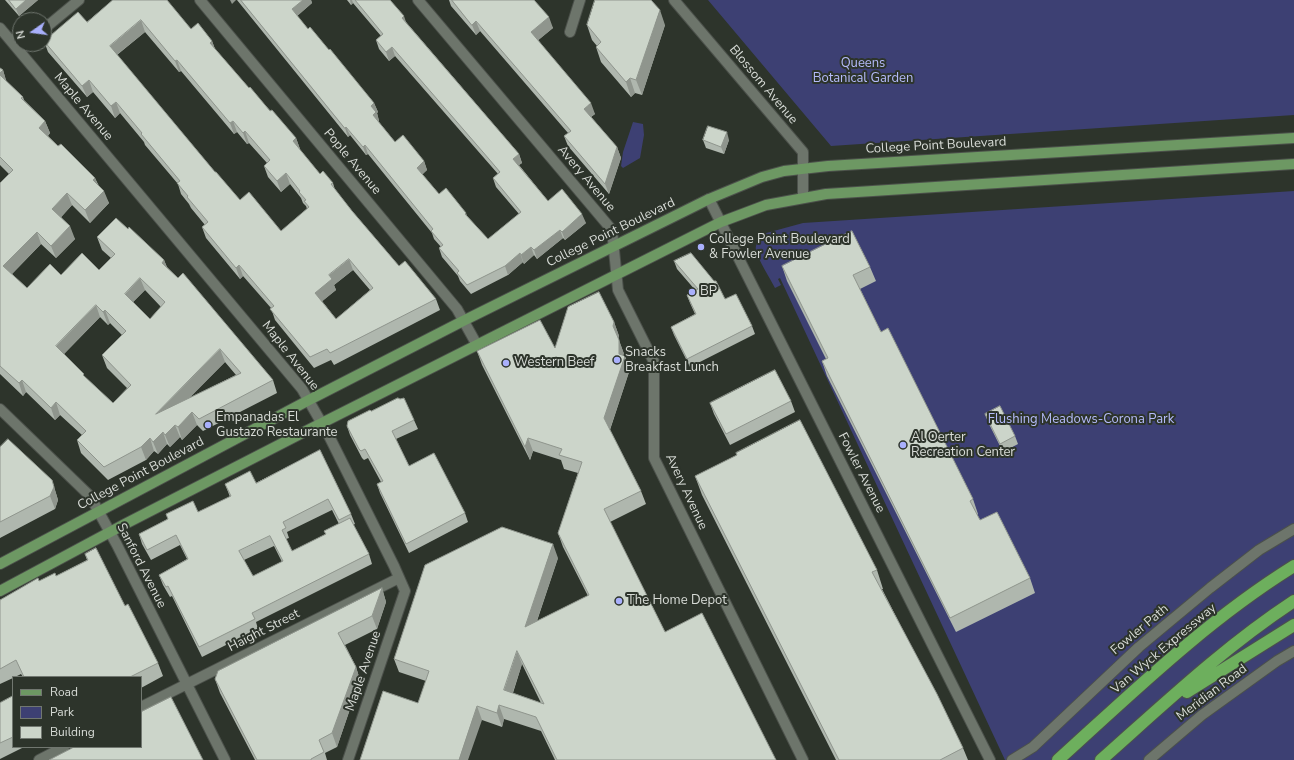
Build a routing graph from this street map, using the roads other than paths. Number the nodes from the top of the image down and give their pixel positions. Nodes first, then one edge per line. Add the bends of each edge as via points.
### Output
1 (79, 0) edge
2 (200, 0) edge
3 (418, 0) edge
4 (580, 0) edge
5 (674, 0) edge
6 (52, 22) edge
7 (0, 28) edge
8 (570, 32) dead end
9 (12, 38) edge
10 (27, 52) edge
11 (1294, 138) edge
12 (1294, 164) edge
13 (803, 168) junction
14 (709, 198) junction
15 (803, 198) junction
16 (721, 222) junction
17 (613, 246) junction
18 (617, 274) junction
19 (463, 321) junction
20 (477, 345) junction
21 (309, 400) junction
22 (0, 409) edge
23 (322, 423) junction
24 (99, 512) junction
25 (1294, 529) edge
26 (110, 532) junction
27 (0, 564) edge
28 (1294, 566) edge
29 (399, 578) junction
30 (0, 592) edge
31 (1294, 601) edge
32 (1294, 625) edge
33 (1294, 651) edge
34 (187, 685) junction
35 (142, 707) edge
36 (1154, 713) junction
37 (62, 748) edge
38 (39, 760) edge
39 (225, 760) edge
40 (348, 760) edge
41 (803, 760) edge
42 (990, 760) edge
43 (1012, 760) edge
44 (1058, 760) edge
45 (1101, 760) edge
46 (1149, 760) edge

1 - 6 street
2 - 19 street, Pople Avenue via 457,309
3 - 17 street, Avery Avenue via 612,230
4 - 8 street
5 - 13 street, Blossom Avenue via 803,152
7 - 9 street, Maple Avenue
10 - 21 street, Maple Avenue
11 - 13 main road, College Point Boulevard
12 - 15 main road via 826,194
13 - 14 main road, College Point Boulevard via 762,177
13 - 15 street, Blossom Avenue
14 - 16 street, Fowler Avenue
14 - 17 main road, College Point Boulevard
15 - 16 main road via 766,205
16 - 18 main road
16 - 42 street, Fowler Avenue
17 - 18 street, Avery Avenue
17 - 19 main road, College Point Boulevard
18 - 20 main road
18 - 41 street, Avery Avenue via 618,290 654,362 654,458
19 - 20 street, Pople Avenue
19 - 21 main road, College Point Boulevard
20 - 23 main road
21 - 23 street, Maple Avenue
21 - 24 main road, College Point Boulevard
22 - 24 street, Sanford Avenue via 90,496
23 - 26 main road
23 - 29 street, Maple Avenue
24 - 26 street, Sanford Avenue
24 - 27 main road, College Point Boulevard
25 - 43 street, Fowler Path via 1259,550 1210,588 1138,647 1033,747
26 - 30 main road
26 - 34 street, Sanford Avenue
28 - 44 highway, Van Wyck Expressway via 1206,630
29 - 34 street, Haight Street
29 - 40 street, Maple Avenue via 405,591
31 - 36 highway via 1230,649
32 - 36 highway
33 - 46 street, Meridian Road via 1202,715
34 - 35 street, Haight Street
34 - 39 street, Sanford Avenue
36 - 45 highway
37 - 38 street

